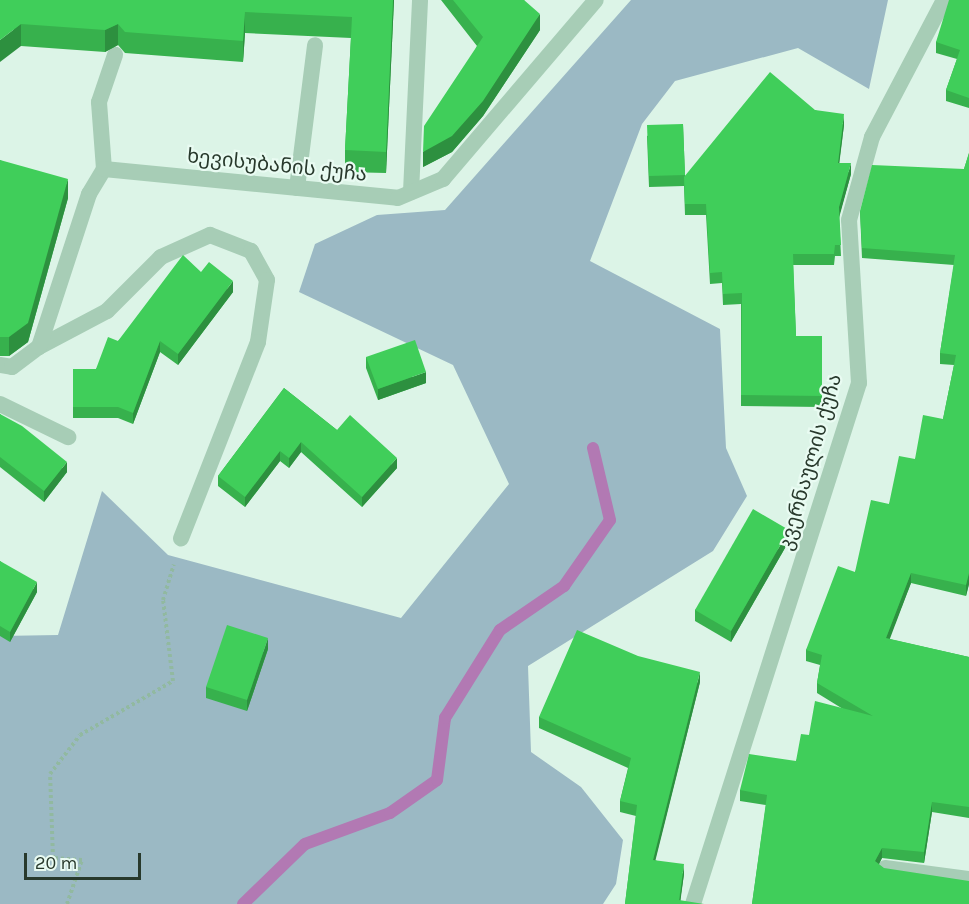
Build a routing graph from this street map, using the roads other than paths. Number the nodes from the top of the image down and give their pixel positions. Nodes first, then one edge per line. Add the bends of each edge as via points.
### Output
1 (420, 0) edge
2 (596, 0) edge
3 (944, 0) edge
4 (315, 45) edge
5 (115, 55) edge
6 (104, 169) junction
7 (297, 188) junction
8 (411, 192) junction
9 (39, 348) junction
10 (0, 366) edge
11 (0, 404) edge
12 (68, 437) dead end
13 (181, 538) road end
14 (885, 868) edge
15 (969, 879) edge
16 (693, 904) edge

1 - 8 street
2 - 8 street, ხევისუბანის ქუჩა via 443,179
3 - 16 street, კვერნაულის ქუჩა via 872,137 849,220 859,383
4 - 7 street
5 - 6 street via 99,102
6 - 7 street, ხევისუბანის ქუჩა
6 - 9 street via 89,194
7 - 8 street, ხევისუბანის ქუჩა via 398,198
9 - 10 street via 12,367
9 - 13 street via 107,310 161,257 210,236 251,251 267,280 258,342
11 - 12 street
14 - 15 street

